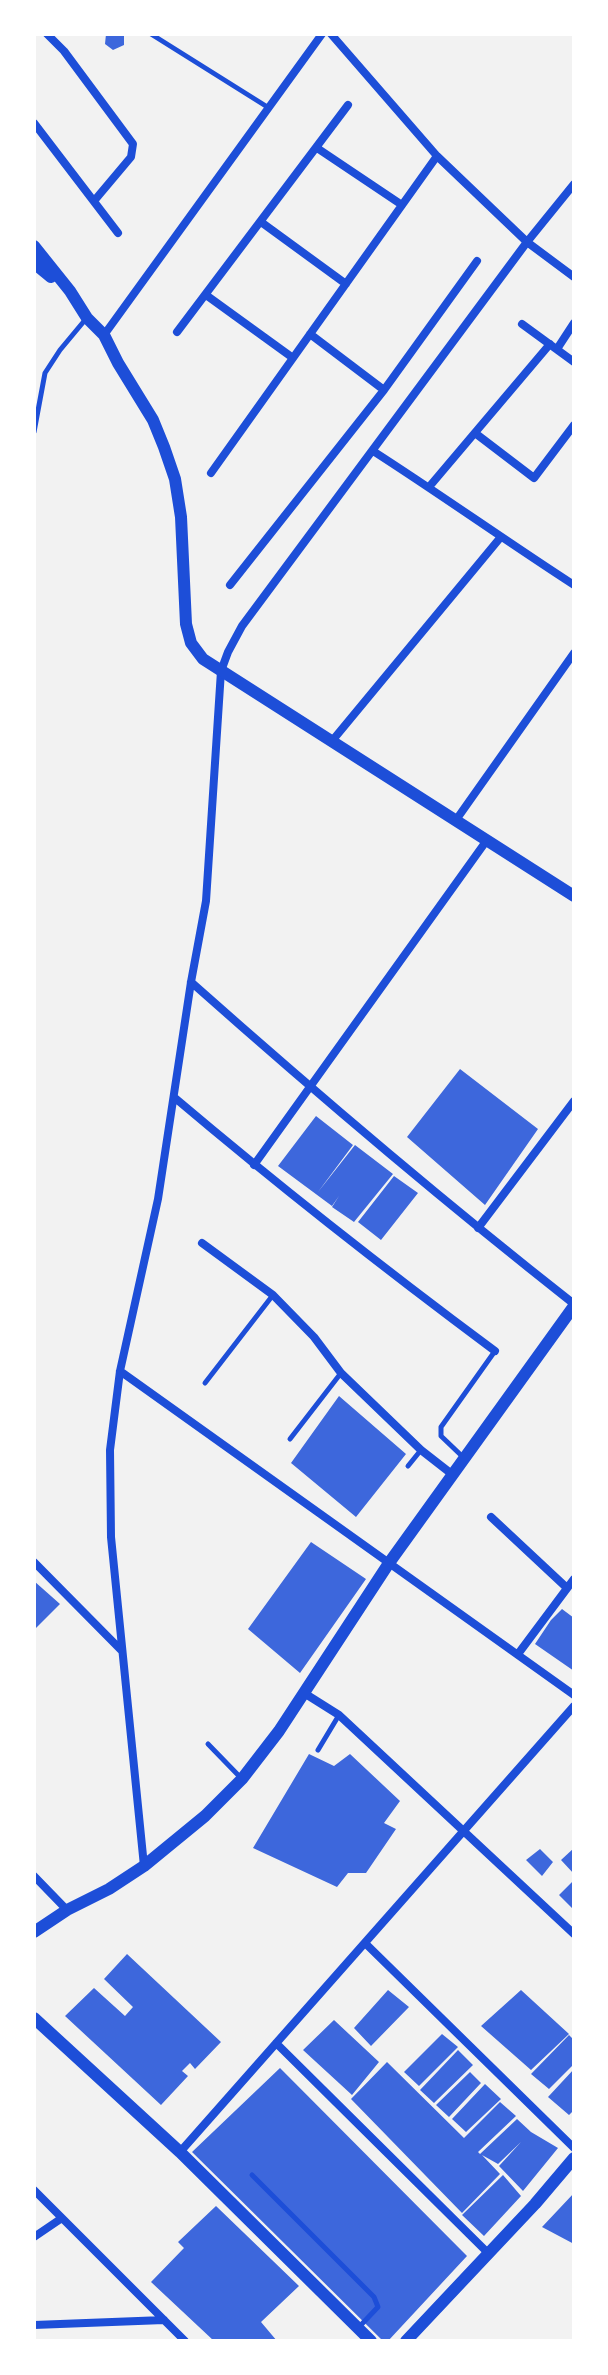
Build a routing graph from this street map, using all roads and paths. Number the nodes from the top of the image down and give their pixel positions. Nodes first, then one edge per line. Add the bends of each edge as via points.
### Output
1 (47, 34) edge
2 (151, 34) edge
3 (322, 34) edge
4 (331, 34) edge
5 (348, 105) dead end
6 (269, 108) junction
7 (34, 123) edge
8 (317, 148) junction
9 (437, 156) junction
10 (574, 184) edge
11 (94, 201) junction
12 (402, 205) junction
13 (261, 222) junction
14 (118, 233) dead end
15 (527, 242) junction
16 (34, 246) edge
17 (477, 261) dead end
18 (34, 263) edge
19 (574, 277) edge
20 (346, 284) junction
21 (70, 291) junction
22 (206, 295) junction
23 (87, 318) junction
24 (574, 323) edge
25 (522, 324) dead end
26 (177, 332) dead end
27 (310, 334) junction
28 (104, 335) junction
29 (553, 347) junction
30 (293, 358) junction
31 (574, 362) edge
32 (384, 390) junction
33 (574, 425) edge
34 (34, 432) edge
35 (475, 433) junction
36 (373, 451) junction
37 (211, 473) dead end
38 (429, 487) junction
39 (500, 538) junction
40 (230, 585) dead end
41 (574, 585) edge
42 (574, 653) edge
43 (221, 671) junction
44 (332, 741) junction
45 (456, 820) junction
46 (487, 840) junction
47 (574, 896) edge
48 (191, 982) junction
49 (309, 1087) junction
50 (175, 1098) junction
51 (574, 1101) edge
52 (254, 1165) junction
53 (478, 1228) junction
54 (202, 1243) dead end
55 (273, 1295) junction
56 (574, 1305) edge
57 (495, 1351) joint
58 (120, 1371) junction
59 (341, 1373) junction
60 (205, 1383) dead end
61 (290, 1439) dead end
62 (421, 1450) junction
63 (465, 1458) junction
64 (408, 1466) dead end
65 (453, 1475) junction
66 (491, 1517) dead end
67 (34, 1562) edge
68 (389, 1563) junction
69 (574, 1579) edge
70 (567, 1588) junction
71 (123, 1652) junction
72 (518, 1654) junction
73 (304, 1693) junction
74 (574, 1695) edge
75 (574, 1706) edge
76 (339, 1715) junction
77 (208, 1744) dead end
78 (318, 1750) dead end
79 (242, 1779) junction
80 (464, 1830) junction
81 (144, 1866) junction
82 (34, 1876) edge
83 (67, 1910) junction
84 (34, 1932) edge
85 (574, 1934) edge
86 (365, 1943) junction
87 (34, 2018) edge
88 (276, 2043) junction
89 (574, 2148) edge
90 (180, 2152) junction
91 (574, 2158) edge
92 (252, 2175) dead end
93 (34, 2190) edge
94 (62, 2218) junction
95 (34, 2237) edge
96 (488, 2253) junction
97 (164, 2320) junction
98 (34, 2325) edge
99 (358, 2328) junction
100 (185, 2341) edge
101 (370, 2341) edge
102 (406, 2341) edge

1 - 11 street via 133,144 131,157
2 - 6 lane
3 - 6 street
4 - 9 street
5 - 8 street
6 - 28 street
7 - 11 street
8 - 12 street
8 - 13 street
9 - 12 street
9 - 15 street
10 - 15 street
11 - 14 street
12 - 20 street
13 - 20 street
13 - 22 street
15 - 19 street
15 - 36 street
16 - 21 street
17 - 32 street
18 - 21 street
20 - 27 street
21 - 23 street
22 - 26 street
22 - 30 street
23 - 28 street
23 - 34 lane via 45,373
24 - 29 street
25 - 29 street
27 - 30 street
27 - 32 street
28 - 43 street via 164,447 181,517 186,624 191,643
29 - 31 street
29 - 35 street
30 - 37 street
32 - 40 street
33 - 35 street via 534,478
35 - 38 street
36 - 38 street
36 - 43 street via 242,626
38 - 39 street
39 - 41 street
39 - 44 street
42 - 45 street
43 - 44 street
43 - 48 street via 206,901
44 - 45 street
45 - 46 street
46 - 47 street
46 - 49 street
48 - 49 street
48 - 50 street
49 - 52 street
49 - 53 street
50 - 52 street
50 - 58 street
51 - 53 street
52 - 57 street
53 - 56 street
54 - 55 street
55 - 59 street
55 - 60 lane
56 - 63 street
57 - 63 lane via 441,1427 441,1436
58 - 68 street
58 - 71 street via 110,1494
59 - 61 lane
59 - 62 street
62 - 64 lane
62 - 65 street
63 - 65 street
65 - 68 street
66 - 70 street
67 - 71 street
68 - 72 street
68 - 73 street
69 - 70 street
70 - 72 street
71 - 81 street
72 - 74 street
73 - 76 street
73 - 79 street
75 - 80 street
76 - 78 lane
76 - 80 street
77 - 79 lane
79 - 81 street
80 - 85 street
80 - 86 street
81 - 83 street
82 - 83 street
83 - 84 street
86 - 88 street
86 - 89 street
87 - 90 street
88 - 90 street
88 - 96 street
90 - 99 street
91 - 96 street
92 - 99 lane via 374,2297 378,2307
93 - 94 street
94 - 95 street
94 - 97 street
96 - 102 street
97 - 98 street
97 - 100 street
99 - 101 street

